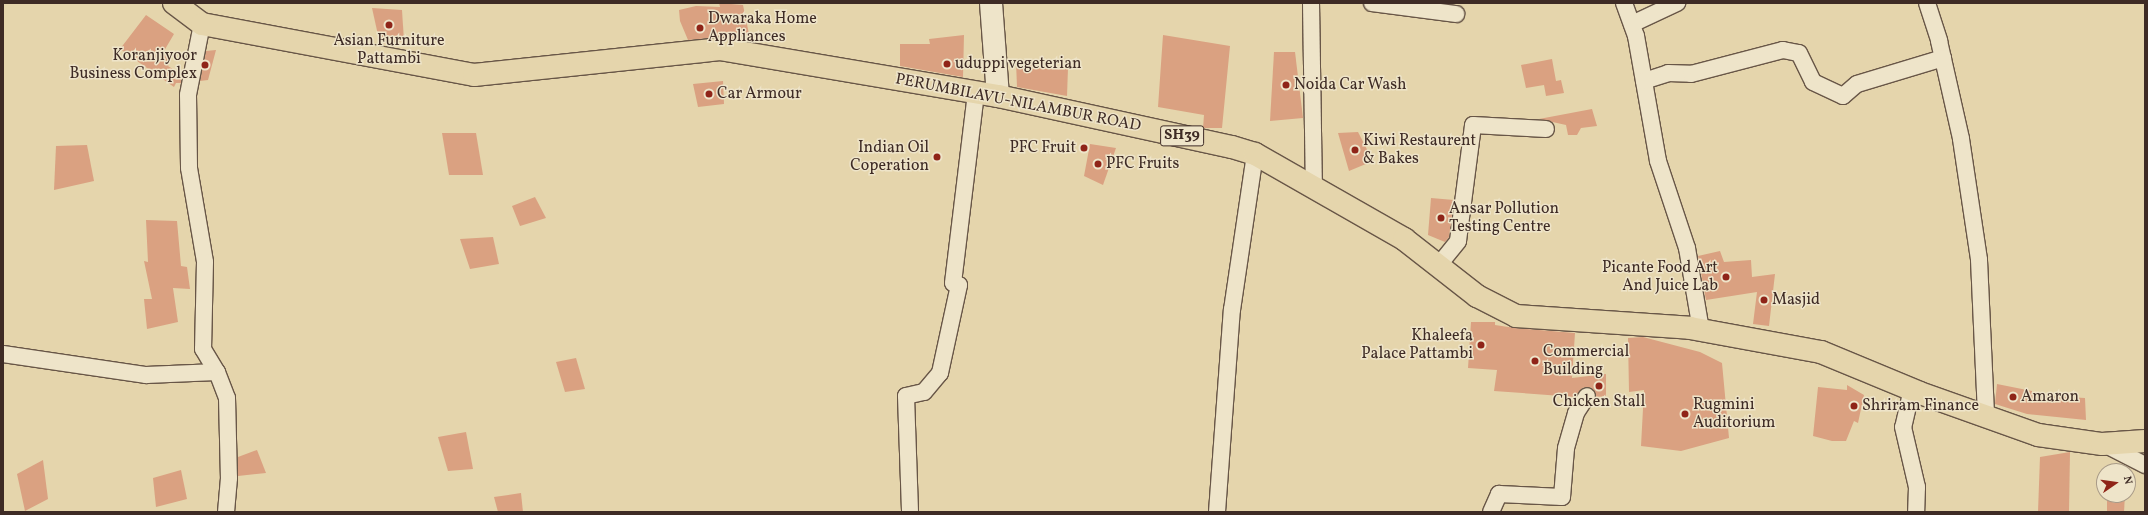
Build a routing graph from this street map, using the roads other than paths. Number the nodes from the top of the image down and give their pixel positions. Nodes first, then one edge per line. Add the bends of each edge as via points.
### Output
1 (174, 3) edge
2 (991, 3) edge
3 (1311, 3) edge
4 (1372, 3) edge
5 (1624, 3) edge
6 (1677, 3) edge
7 (1927, 3) edge
8 (1456, 14) dead end
9 (202, 24) junction
10 (1632, 24) junction
11 (1943, 58) junction
12 (1644, 81) junction
13 (987, 94) junction
14 (1546, 129) dead end
15 (1255, 154) junction
16 (1314, 188) junction
17 (1438, 266) junction
18 (1701, 330) junction
19 (3, 354) edge
20 (217, 372) junction
21 (1912, 389) junction
22 (1587, 396) dead end
23 (1986, 416) junction
24 (2145, 441) edge
25 (2102, 444) junction
26 (2145, 465) edge
27 (910, 511) edge
28 (226, 512) edge
29 (1217, 512) edge
30 (1491, 512) edge
31 (1916, 512) edge

1 - 9 main road, PERUMBILAVU-NILAMBUR ROAD / SH39
2 - 13 main road
3 - 16 street
4 - 8 street
5 - 10 street
6 - 10 street
7 - 11 street
9 - 13 main road, PERUMBILAVU-NILAMBUR ROAD / SH39 via 474,75 720,49
9 - 20 street via 188,96 189,168 205,262 203,349
10 - 12 street
11 - 12 street via 1857,84 1843,96 1813,82 1799,53 1783,50 1691,74 1668,73
11 - 23 street via 1961,139 1979,260
12 - 18 street via 1658,161 1687,248
13 - 15 main road, PERUMBILAVU-NILAMBUR ROAD / SH39
13 - 27 street via 953,283 959,285 940,373 924,392 906,396
14 - 17 street via 1473,125 1458,241
15 - 16 main road, PERUMBILAVU-NILAMBUR ROAD / SH39
15 - 29 street via 1232,310
16 - 17 main road, PERUMBILAVU-NILAMBUR ROAD / SH39 via 1404,240
17 - 18 main road, PERUMBILAVU-NILAMBUR ROAD / SH39 via 1477,296 1516,316
18 - 21 main road, PERUMBILAVU-NILAMBUR ROAD / SH39 via 1822,352
19 - 20 street via 146,375
20 - 28 street via 227,398 229,478
21 - 23 main road, PERUMBILAVU-NILAMBUR ROAD / SH39
21 - 31 street via 1903,427 1917,487
22 - 30 street via 1576,413 1566,448 1562,497 1499,494
23 - 25 main road, PERUMBILAVU-NILAMBUR ROAD / SH39 via 2038,435
24 - 25 main road, PERUMBILAVU-NILAMBUR ROAD / SH39
25 - 26 street

